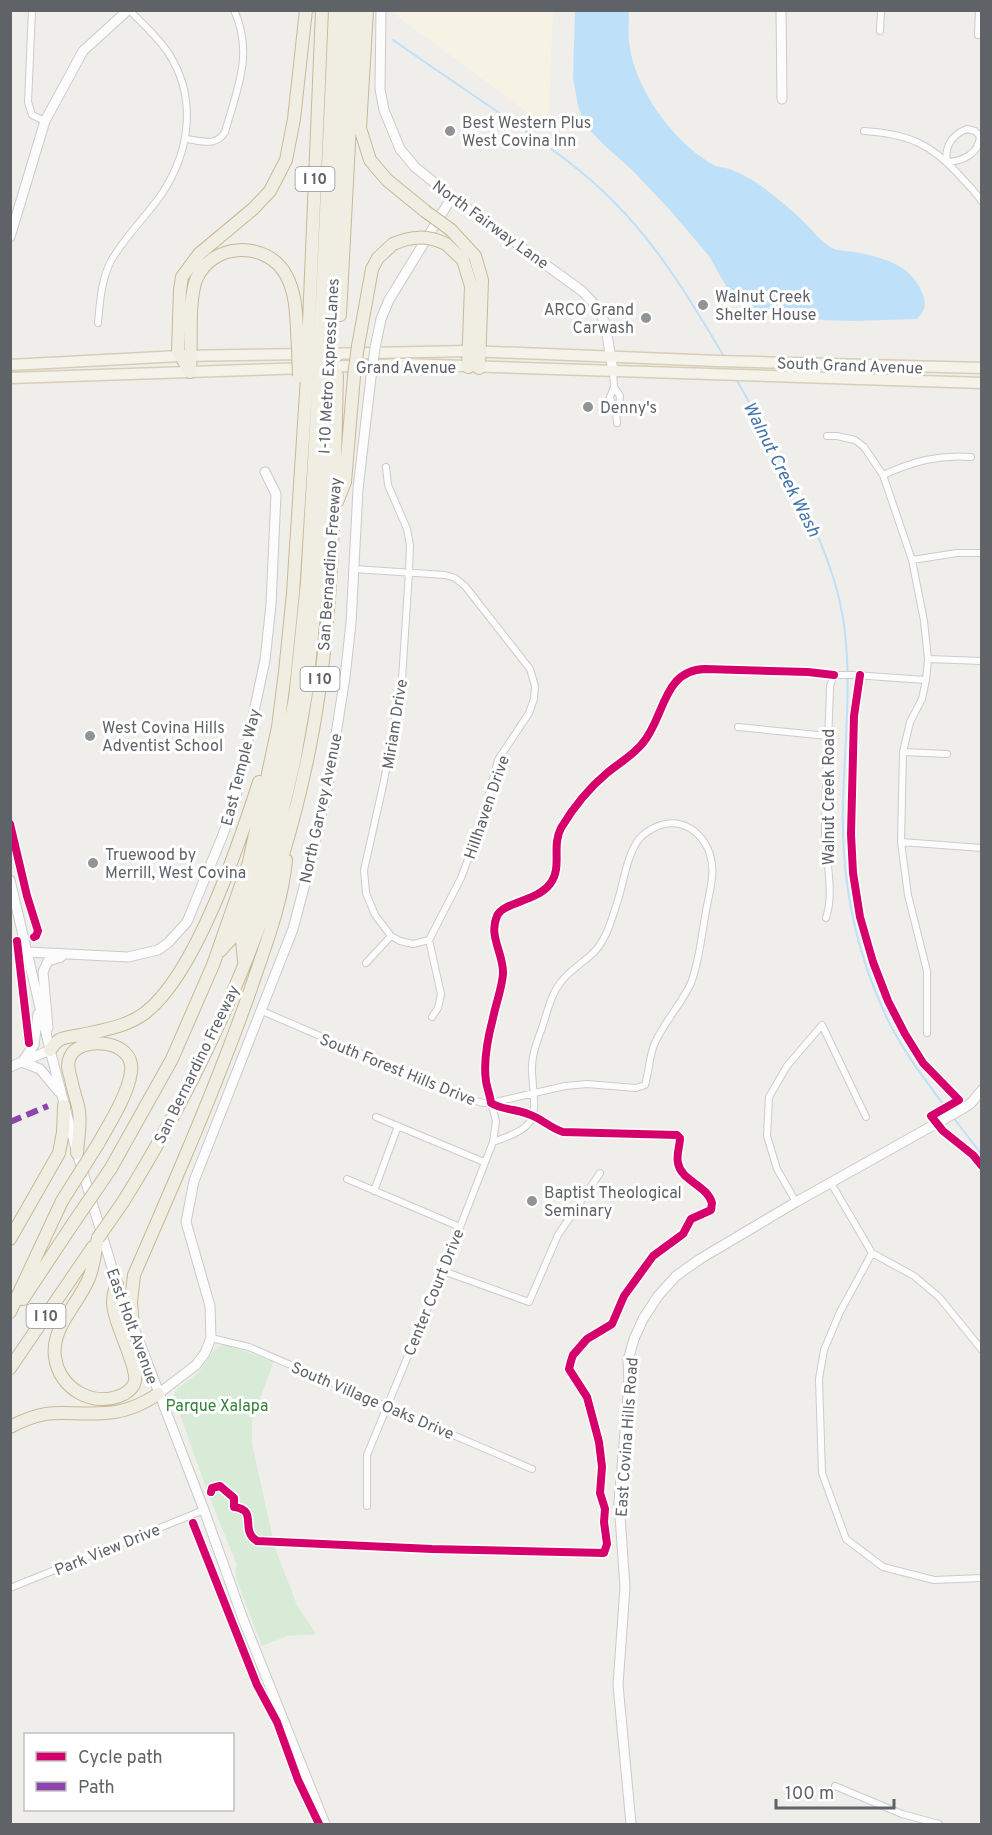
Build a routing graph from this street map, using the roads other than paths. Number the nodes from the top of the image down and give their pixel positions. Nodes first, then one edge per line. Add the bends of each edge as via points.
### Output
1 (32, 10) edge
2 (129, 10) edge
3 (234, 10) edge
4 (306, 10) edge
5 (322, 10) edge
6 (335, 10) edge
7 (346, 10) edge
8 (356, 10) edge
9 (367, 10) edge
10 (381, 10) edge
11 (781, 10) edge
12 (881, 10) edge
13 (980, 10) edge
14 (880, 31) dead end
15 (978, 35) dead end
16 (782, 99) dead end
17 (45, 121) junction
18 (864, 131) dead end
19 (186, 139) junction
20 (947, 162) junction
21 (452, 196) junction
22 (981, 202) edge
23 (10, 237) edge
24 (98, 323) dead end
25 (319, 347) junction
26 (473, 351) junction
27 (186, 356) junction
28 (610, 356) junction
29 (719, 361) joint
30 (12, 364) edge
31 (473, 368) junction
32 (981, 368) edge
33 (613, 371) junction
34 (190, 372) junction
35 (729, 374) joint
36 (318, 376) junction
37 (10, 378) edge
38 (981, 383) edge
39 (616, 423) dead end
40 (827, 436) dead end
41 (971, 457) dead end
42 (386, 467) dead end
43 (265, 472) dead end
44 (883, 475) junction
45 (333, 512) junction
46 (981, 553) edge
47 (912, 560) junction
48 (354, 569) junction
49 (409, 572) junction
50 (928, 659) junction
51 (981, 661) edge
52 (926, 680) junction
53 (278, 727) junction
54 (738, 727) dead end
55 (828, 736) junction
56 (903, 752) junction
57 (947, 754) dead end
58 (901, 842) junction
59 (287, 844) junction
60 (981, 848) edge
61 (10, 880) edge
62 (826, 918) dead end
63 (391, 936) junction
64 (429, 940) junction
65 (27, 952) junction
66 (69, 954) junction
67 (217, 954) junction
68 (366, 963) dead end
69 (244, 965) junction
70 (39, 1006) junction
71 (262, 1011) junction
72 (432, 1017) dead end
73 (927, 1033) dead end
74 (46, 1037) junction
75 (50, 1050) junction
76 (22, 1062) junction
77 (10, 1067) edge
78 (981, 1090) edge
79 (535, 1093) junction
80 (63, 1100) junction
81 (491, 1103) junction
82 (376, 1117) dead end
83 (866, 1117) dead end
84 (398, 1126) junction
85 (493, 1142) junction
86 (77, 1153) junction
87 (484, 1162) junction
88 (600, 1173) dead end
89 (347, 1179) dead end
90 (831, 1183) junction
91 (374, 1191) junction
92 (796, 1202) junction
93 (460, 1227) junction
94 (98, 1238) junction
95 (10, 1239) edge
96 (872, 1253) junction
97 (443, 1271) junction
98 (117, 1284) junction
99 (10, 1311) edge
100 (10, 1318) edge
101 (133, 1327) junction
102 (211, 1338) junction
103 (981, 1350) edge
104 (10, 1368) edge
105 (158, 1394) junction
106 (386, 1405) junction
107 (10, 1427) edge
108 (532, 1470) dead end
109 (367, 1506) dead end
110 (204, 1510) junction
111 (981, 1578) edge
112 (10, 1588) edge
113 (835, 1786) dead end
114 (325, 1824) edge
115 (630, 1824) edge
116 (939, 1824) edge

1 - 17 street via 28,102 32,115
2 - 17 street via 83,51
2 - 19 street via 174,62 185,98
3 - 19 street via 243,34 244,60 225,132 214,143
4 - 27 highway via 286,160 270,191 199,254 182,277 178,351
5 - 25 highway, San Bernardino Freeway / I 10
6 - 25 highway, I-10 Metro ExpressLanes
7 - 25 highway, I-10 Metro ExpressLanes
8 - 25 highway, San Bernardino Freeway / I 10
9 - 26 highway, bridge via 360,128 370,160 387,180 451,230 475,256 482,280
10 - 21 street, North Fairway Lane via 379,69 384,110 400,149 415,167
11 - 16 street
12 - 14 street
13 - 15 street
17 - 23 street
18 - 20 street via 910,138
19 - 24 street via 171,179 111,262
20 - 20 street via 965,159 974,152 980,136 975,131 960,131 948,147
20 - 22 street
21 - 28 street, North Fairway Lane via 582,291 598,308 605,323
21 - 48 street, North Garvey Avenue, bridge via 381,320 358,489
25 - 27 highway via 286,274 271,258 245,250 219,254 202,269 193,294
25 - 36 highway, bridge
25 - 36 highway, San Bernardino Freeway / I 10
25 - 36 highway, I-10 Metro ExpressLanes, bridge
26 - 27 main road, Grand Avenue
26 - 28 main road, Grand Avenue
26 - 31 highway
26 - 45 highway, bridge via 471,285 463,260 435,239 413,237 393,244 372,269 354,376 345,482
27 - 30 main road, Grand Avenue
27 - 34 highway
28 - 29 main road, Grand Avenue
28 - 33 street, North Fairway Lane
29 - 32 main road, South Grand Avenue
31 - 33 main road, Grand Avenue
31 - 34 main road, Grand Avenue via 405,364
33 - 35 main road, Grand Avenue
33 - 39 street via 614,387 620,396
34 - 37 main road, Grand Avenue
35 - 38 main road, South Grand Avenue
36 - 45 highway, San Bernardino Freeway / I 10
36 - 53 highway, San Bernardino Freeway / I 10 via 306,403 293,593
36 - 67 highway, I-10 Metro ExpressLanes via 306,602 294,706 251,887 232,938
36 - 69 highway, I-10 Metro ExpressLanes via 322,529 307,688 281,818 242,941
40 - 44 street via 855,440
41 - 44 street via 943,456
42 - 49 street, Miriam Drive via 388,484 407,529
43 - 66 street, East Temple Way via 276,494 265,660 235,801 205,881 187,922 158,950 128,957
44 - 47 street
45 - 59 highway, San Bernardino Freeway / I 10 via 330,585 314,724
46 - 47 street
47 - 50 street
48 - 49 street, Hillhaven Drive
48 - 71 street, North Garvey Avenue via 345,677 328,785 293,929
49 - 63 street, Miriam Drive via 402,679 364,870 366,893 375,915
49 - 64 street, Hillhaven Drive via 445,575 465,586 530,669 535,686 529,713 498,760 479,830
50 - 51 street
50 - 52 street
52 - 55 street, Walnut Creek Road via 834,675
52 - 56 street
53 - 67 highway, San Bernardino Freeway / I 10 via 249,862
53 - 75 highway via 239,843 192,949 167,992 125,1024 60,1039
54 - 55 street
55 - 62 street, Walnut Creek Road
56 - 57 street
56 - 58 street
58 - 60 street
58 - 73 street via 908,895 927,971
59 - 69 highway, San Bernardino Freeway / I 10
59 - 101 highway via 284,884 239,1023 134,1275 130,1302
61 - 65 street, East Holt Avenue
63 - 64 street via 414,944
63 - 68 street
64 - 72 street via 441,993
65 - 66 street, East Temple Way
65 - 70 street, East Holt Avenue
66 - 74 street via 44,966
67 - 100 highway, San Bernardino Freeway / I 10, bridge via 172,1059 111,1168
69 - 94 highway, San Bernardino Freeway / I 10, bridge via 218,1028 149,1159
70 - 74 street, East Holt Avenue
70 - 76 street via 34,1046
71 - 81 street, South Forest Hills Drive via 462,1097
71 - 102 street, North Garvey Avenue via 194,1181 186,1222 210,1306
74 - 75 street, East Holt Avenue
75 - 76 street
75 - 80 street, East Holt Avenue
76 - 77 street
76 - 80 street via 40,1069
78 - 90 street, East Covina Hills Road via 971,1103 952,1115
79 - 79 street, South Forest Hills Drive via 533,1058 555,993 572,970 592,955 607,933 640,837 660,825 684,825 707,845 712,876 691,982 654,1044 645,1085 636,1088 587,1084
79 - 81 street, South Forest Hills Drive
79 - 85 street via 534,1116 524,1129
80 - 86 street, East Holt Avenue
80 - 95 highway via 59,1153
81 - 85 street via 496,1121
82 - 84 street
83 - 92 street via 822,1025 786,1066 769,1097 767,1136 777,1169
84 - 87 street
84 - 91 street
85 - 87 street, Center Court Drive
86 - 98 street, East Holt Avenue
86 - 99 highway, bridge via 79,1112 68,1068 70,1056 77,1049 112,1044 123,1050 132,1071 119,1105 62,1201
87 - 93 street, Center Court Drive
88 - 97 street via 558,1235 529,1302
89 - 91 street
90 - 92 street, East Covina Hills Road
90 - 96 street
91 - 93 street
92 - 115 street, East Covina Hills Road via 676,1276 643,1319 628,1360 619,1502 625,1593 618,1685
93 - 97 street, Center Court Drive
94 - 98 highway via 86,1283 56,1339 59,1373 82,1395 102,1399 126,1393 135,1382 112,1301
94 - 104 highway, San Bernardino Freeway / I 10
96 - 103 street via 914,1276 939,1297
96 - 111 street via 824,1350 819,1379 822,1473 846,1539 883,1567 934,1580
97 - 106 street, Center Court Drive
98 - 101 street, East Holt Avenue
101 - 105 street, East Holt Avenue
102 - 105 street via 196,1365
102 - 106 street, South Village Oaks Drive via 249,1347
105 - 107 highway via 120,1411 45,1413
105 - 110 street, East Holt Avenue
106 - 108 street, South Village Oaks Drive
106 - 109 street, Center Court Drive via 367,1455
110 - 112 street, Park View Drive
110 - 114 street, East Holt Avenue via 243,1620
113 - 116 street via 902,1814

